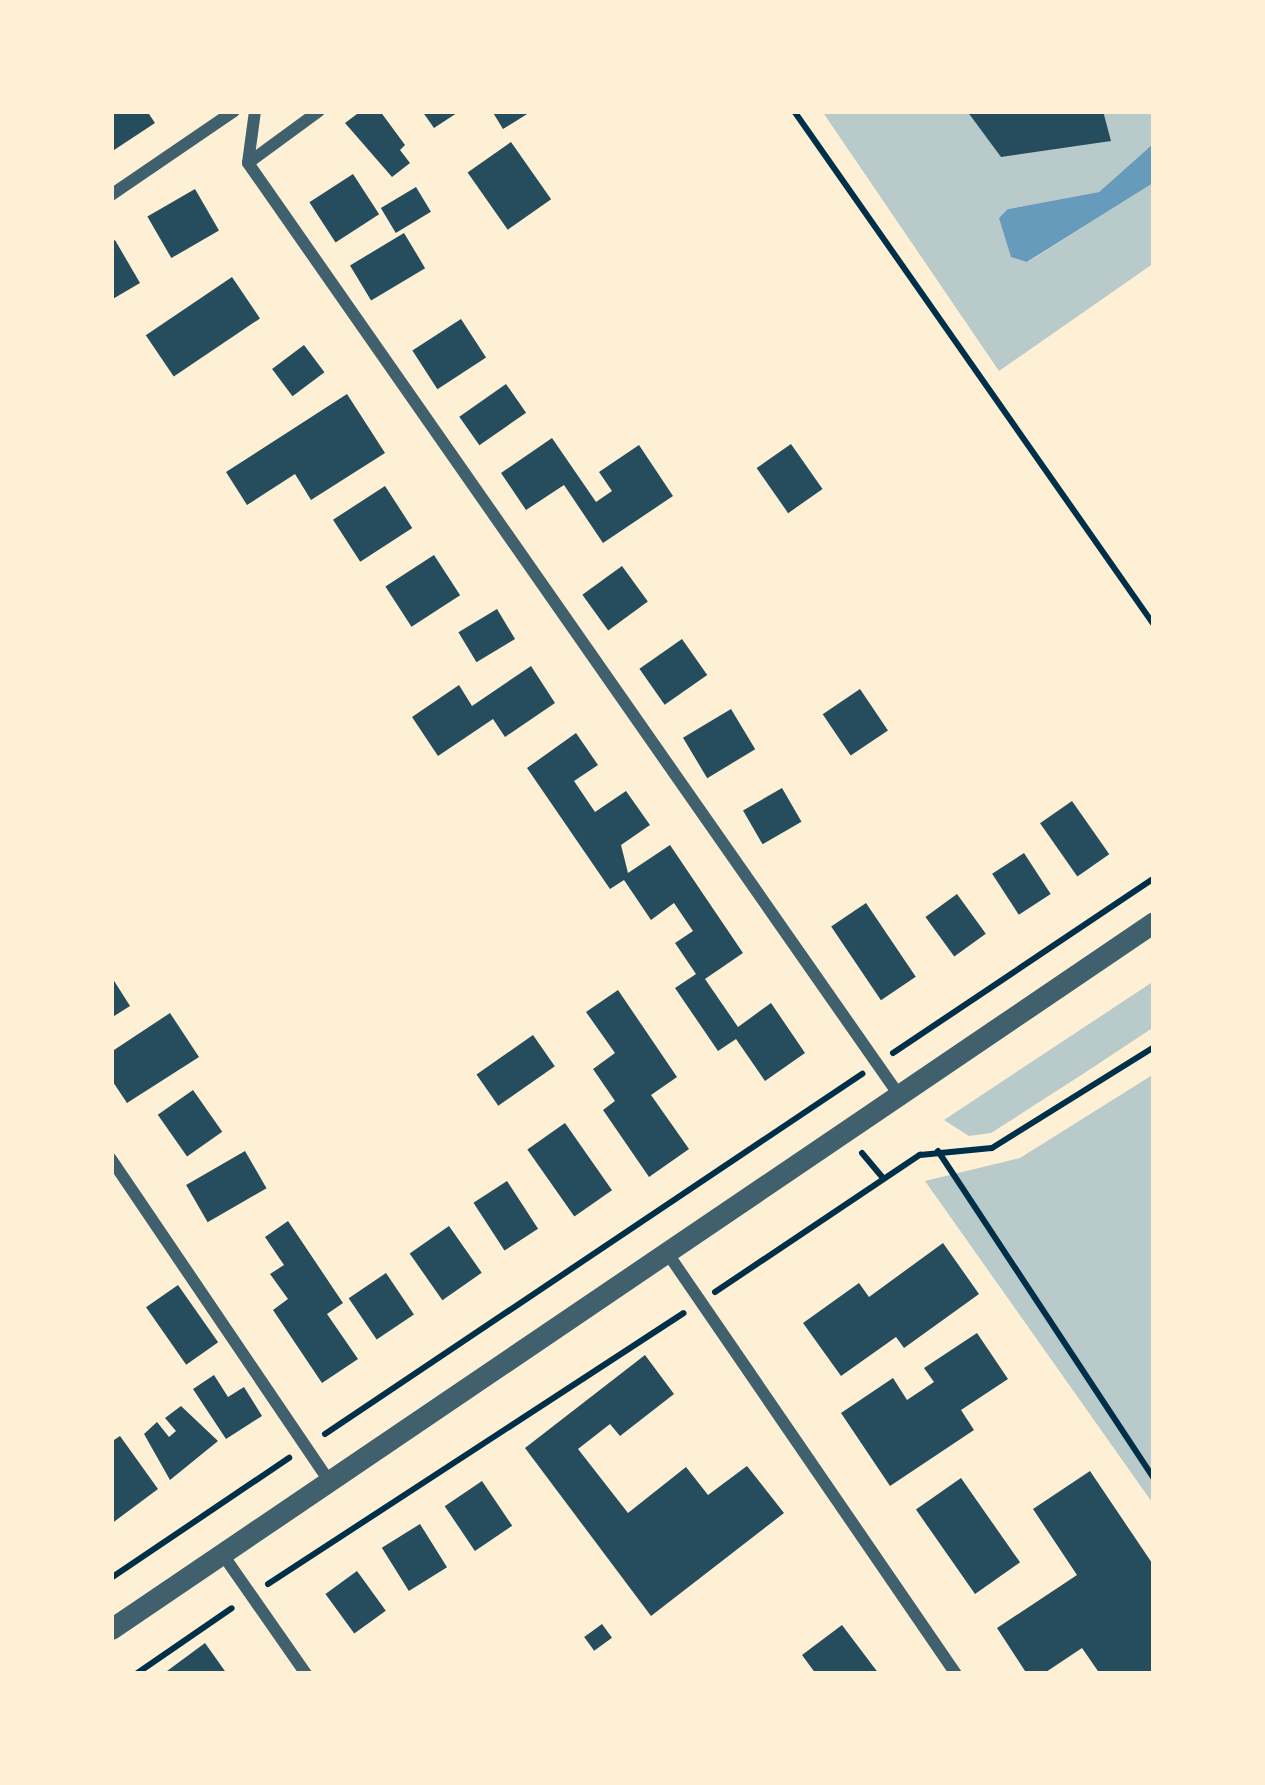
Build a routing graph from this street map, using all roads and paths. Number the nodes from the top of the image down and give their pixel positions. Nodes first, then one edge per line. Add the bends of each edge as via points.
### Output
1 (234, 111) edge
2 (254, 111) edge
3 (319, 111) edge
4 (794, 111) edge
5 (248, 163) junction
6 (111, 195) edge
7 (1154, 625) edge
8 (1154, 878) edge
9 (1154, 922) edge
10 (1154, 1047) edge
11 (879, 1063) junction
12 (902, 1098) junction
13 (938, 1151) junction
14 (111, 1159) edge
15 (666, 1251) junction
16 (701, 1302) junction
17 (306, 1446) junction
18 (1154, 1479) edge
19 (330, 1481) junction
20 (221, 1552) junction
21 (111, 1578) edge
22 (250, 1595) junction
23 (111, 1630) edge
24 (136, 1674) edge
25 (306, 1674) edge
26 (956, 1674) edge

1 - 6 street
2 - 5 street
3 - 5 street
4 - 7 path
5 - 11 street
8 - 11 path
9 - 12 street
10 - 13 path via 992,1148
11 - 12 street
11 - 17 path
12 - 15 street
13 - 16 path via 883,1178
13 - 18 path
14 - 17 street
15 - 16 street
15 - 19 street
16 - 22 path
16 - 26 street
17 - 19 street
17 - 21 path
19 - 20 street
20 - 22 street
20 - 23 street
22 - 24 path
22 - 25 street

